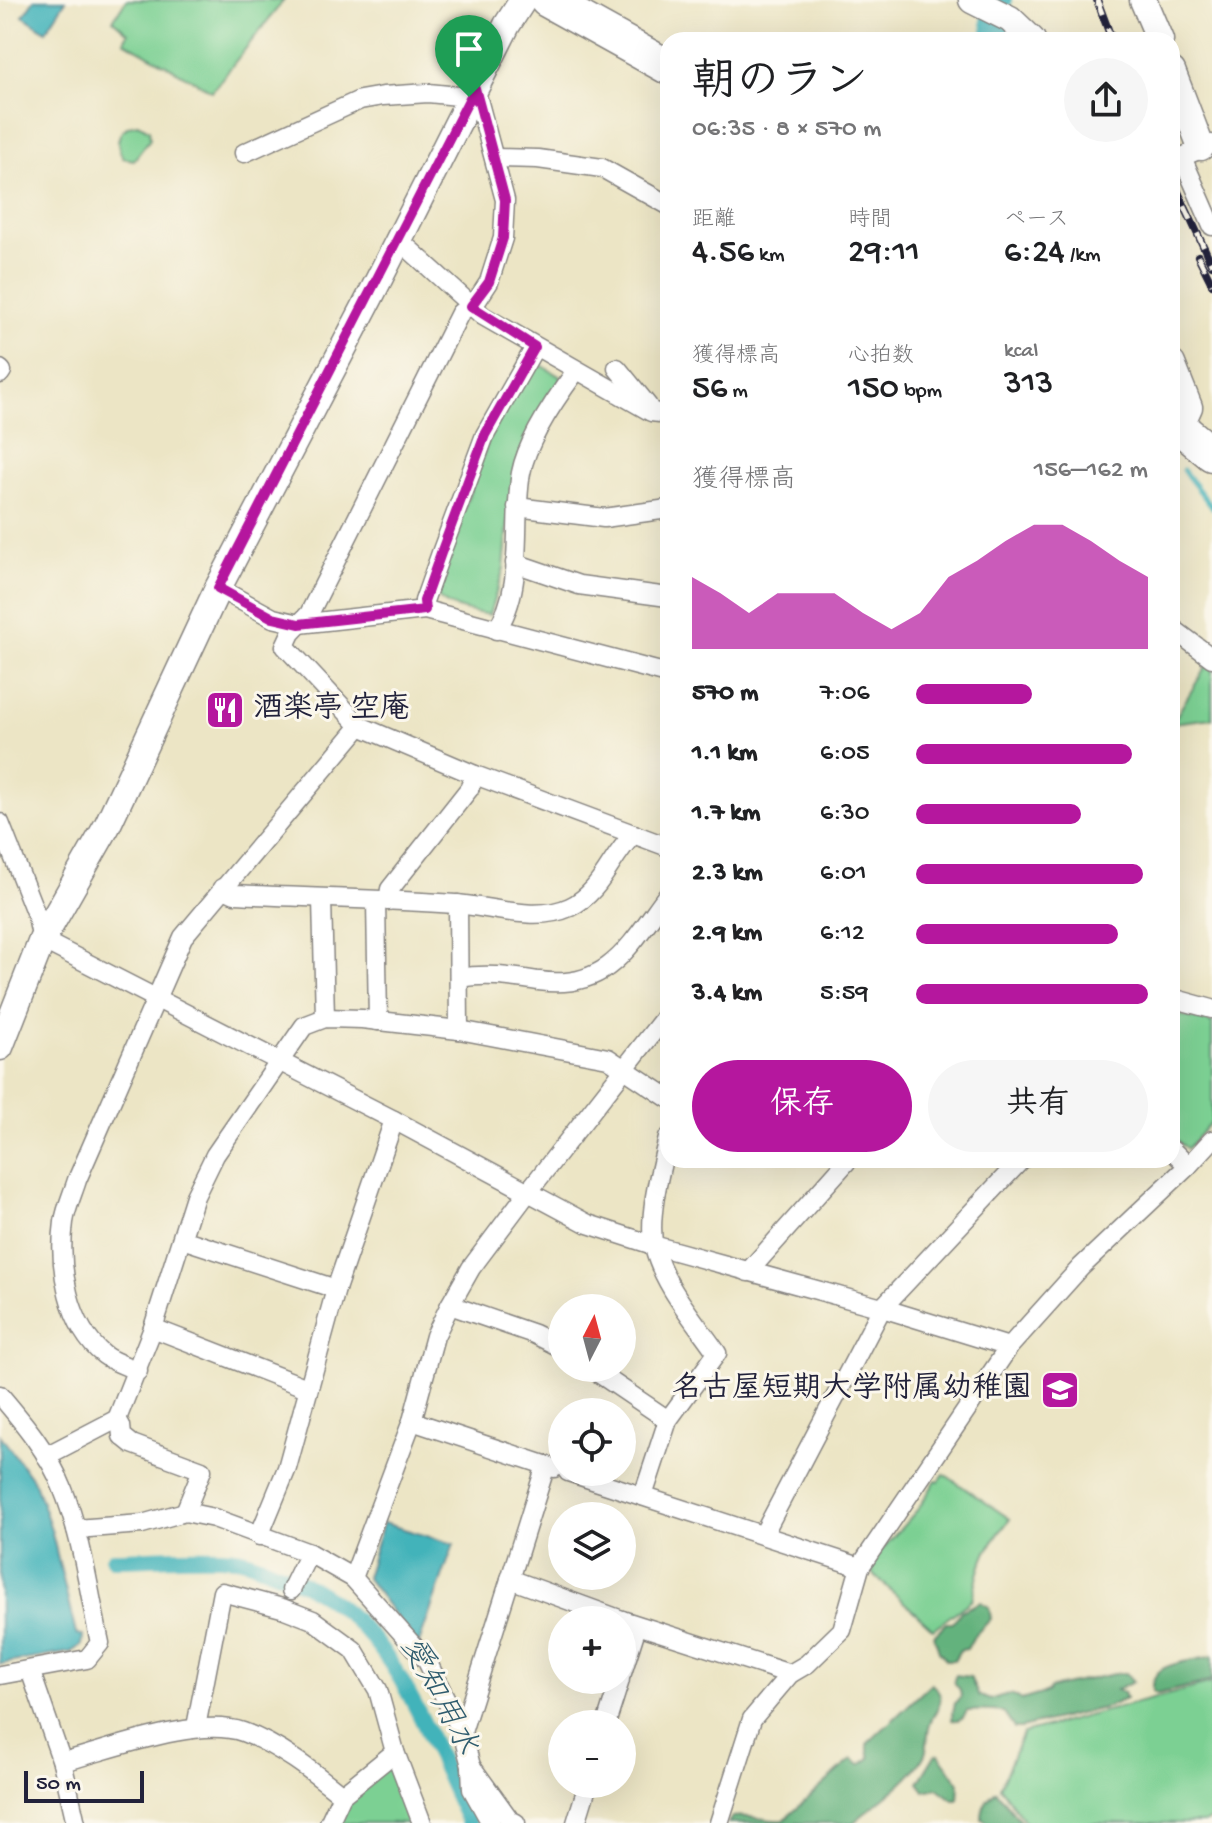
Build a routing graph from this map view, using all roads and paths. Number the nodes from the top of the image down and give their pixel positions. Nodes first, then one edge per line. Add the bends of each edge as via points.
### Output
1 (523, 0) edge
2 (547, 0) edge
3 (1143, 0) edge
4 (997, 9) edge
5 (1023, 32) edge
6 (1157, 32) edge
7 (660, 63) edge
8 (1180, 88) edge
9 (472, 93) junction
10 (1207, 146) edge
11 (244, 153) dead end
12 (494, 158) junction
13 (660, 201) edge
14 (1212, 226) edge
15 (398, 239) junction
16 (471, 306) junction
17 (535, 347) junction
18 (617, 368) dead end
19 (576, 371) junction
20 (1180, 384) edge
21 (660, 413) edge
22 (1180, 421) edge
23 (1180, 432) edge
24 (1212, 454) edge
25 (517, 507) junction
26 (660, 510) edge
27 (515, 563) junction
28 (218, 588) junction
29 (660, 596) edge
30 (425, 610) junction
31 (299, 624) junction
32 (496, 630) junction
33 (1180, 634) edge
34 (1212, 658) edge
35 (660, 672) edge
36 (360, 726) junction
37 (475, 775) junction
38 (0, 823) edge
39 (634, 834) junction
40 (660, 844) edge
41 (222, 888) junction
42 (322, 899) junction
43 (382, 901) junction
44 (458, 904) junction
45 (660, 904) edge
46 (42, 940) junction
47 (459, 978) junction
48 (157, 997) junction
49 (1180, 1000) edge
50 (1212, 1009) edge
51 (325, 1018) junction
52 (378, 1021) junction
53 (660, 1023) edge
54 (459, 1030) junction
55 (0, 1047) edge
56 (279, 1061) junction
57 (624, 1067) junction
58 (660, 1092) edge
59 (394, 1120) junction
60 (1212, 1140) edge
61 (1180, 1158) edge
62 (1188, 1166) junction
63 (660, 1168) edge
64 (841, 1168) edge
65 (1013, 1168) edge
66 (528, 1192) junction
67 (182, 1239) junction
68 (653, 1245) junction
69 (748, 1272) junction
70 (336, 1289) junction
71 (450, 1305) junction
72 (882, 1308) junction
73 (153, 1328) junction
74 (548, 1341) edge
75 (1009, 1347) junction
76 (138, 1371) junction
77 (612, 1382) edge
78 (307, 1388) junction
79 (0, 1395) edge
80 (117, 1419) junction
81 (668, 1420) junction
82 (412, 1421) junction
83 (46, 1456) junction
84 (548, 1466) edge
85 (548, 1483) edge
86 (612, 1486) edge
87 (643, 1496) junction
88 (185, 1512) junction
89 (76, 1529) junction
90 (763, 1535) junction
91 (259, 1536) junction
92 (309, 1553) junction
93 (860, 1567) junction
94 (353, 1578) junction
95 (510, 1579) junction
96 (291, 1590) dead end
97 (583, 1606) edge
98 (636, 1625) edge
99 (30, 1670) junction
100 (790, 1674) junction
101 (0, 1675) edge
102 (196, 1727) junction
103 (462, 1732) junction
104 (395, 1752) junction
105 (62, 1762) junction
106 (471, 1766) junction
107 (342, 1795) junction
108 (584, 1798) edge
109 (76, 1823) edge
110 (329, 1823) edge
111 (422, 1823) edge
112 (491, 1823) edge
113 (516, 1823) edge
114 (576, 1823) edge
115 (719, 1823) edge

1 - 9 street
2 - 7 highway
3 - 6 street
4 - 5 street
8 - 10 street
9 - 11 street via 360,100
9 - 12 street
9 - 15 street
10 - 14 street via 1182,157
12 - 13 street via 602,168
12 - 16 street via 505,200 503,238 489,282
15 - 16 street
15 - 28 street
16 - 17 street
16 - 31 street via 460,313 309,614
17 - 19 street
17 - 30 street via 485,435 432,577
18 - 21 street
19 - 21 street
19 - 25 street via 528,450
20 - 22 street via 1189,407
23 - 24 highway
25 - 26 street via 604,518
25 - 27 street
27 - 29 street via 579,585
27 - 32 street
28 - 31 street via 273,618
28 - 46 street via 107,826
30 - 31 street
30 - 32 street
31 - 36 street via 285,646
32 - 35 street
33 - 34 street
36 - 37 street
36 - 41 street
37 - 39 street
37 - 43 street
38 - 46 street
39 - 40 street
39 - 44 street via 594,890 571,906 531,913
41 - 42 street via 235,894
41 - 48 street via 183,937
42 - 43 street
42 - 51 street
43 - 44 street
43 - 52 street
44 - 47 street
45 - 47 street via 608,968 576,982 483,973
46 - 48 street
46 - 55 street
47 - 54 street
48 - 56 street
48 - 76 street via 64,1221 63,1263 80,1327 104,1355
49 - 50 street
51 - 52 street
51 - 56 street via 304,1026
52 - 54 street
53 - 57 street
54 - 57 street via 608,1058
56 - 59 street
56 - 67 street via 215,1155
57 - 58 street
57 - 66 street
59 - 66 street
59 - 70 street
60 - 62 street
61 - 62 street
62 - 75 street via 1081,1267
63 - 68 street
64 - 69 street
65 - 72 street
66 - 68 street via 588,1224
66 - 71 street
67 - 70 street
67 - 73 street
68 - 69 street
68 - 81 street via 668,1279 717,1353
69 - 72 street
70 - 78 street
71 - 74 street
71 - 82 street via 435,1336
72 - 75 street
72 - 90 street
73 - 76 street
73 - 78 street
75 - 93 street
76 - 80 street
77 - 81 street
78 - 91 street via 287,1468
79 - 83 street
80 - 83 street
80 - 88 street via 122,1436 132,1444 202,1470
81 - 87 street
82 - 84 street
82 - 94 street
83 - 89 street
85 - 95 street
86 - 87 street
87 - 90 street
88 - 89 street via 142,1524
88 - 91 street
89 - 99 street via 100,1643 87,1659
90 - 93 street
91 - 92 street
92 - 94 street
92 - 96 street
93 - 100 street via 842,1630
94 - 103 street via 427,1661
95 - 97 street
95 - 103 street
98 - 100 street
99 - 101 street
99 - 105 street
100 - 115 street via 752,1719
102 - 104 street via 222,1592 313,1620 354,1650 378,1690
102 - 105 street
102 - 107 street via 240,1731 271,1745
103 - 106 street
104 - 107 street
104 - 111 street
105 - 109 street
106 - 112 street via 472,1789
106 - 113 street
107 - 110 street
108 - 114 street

